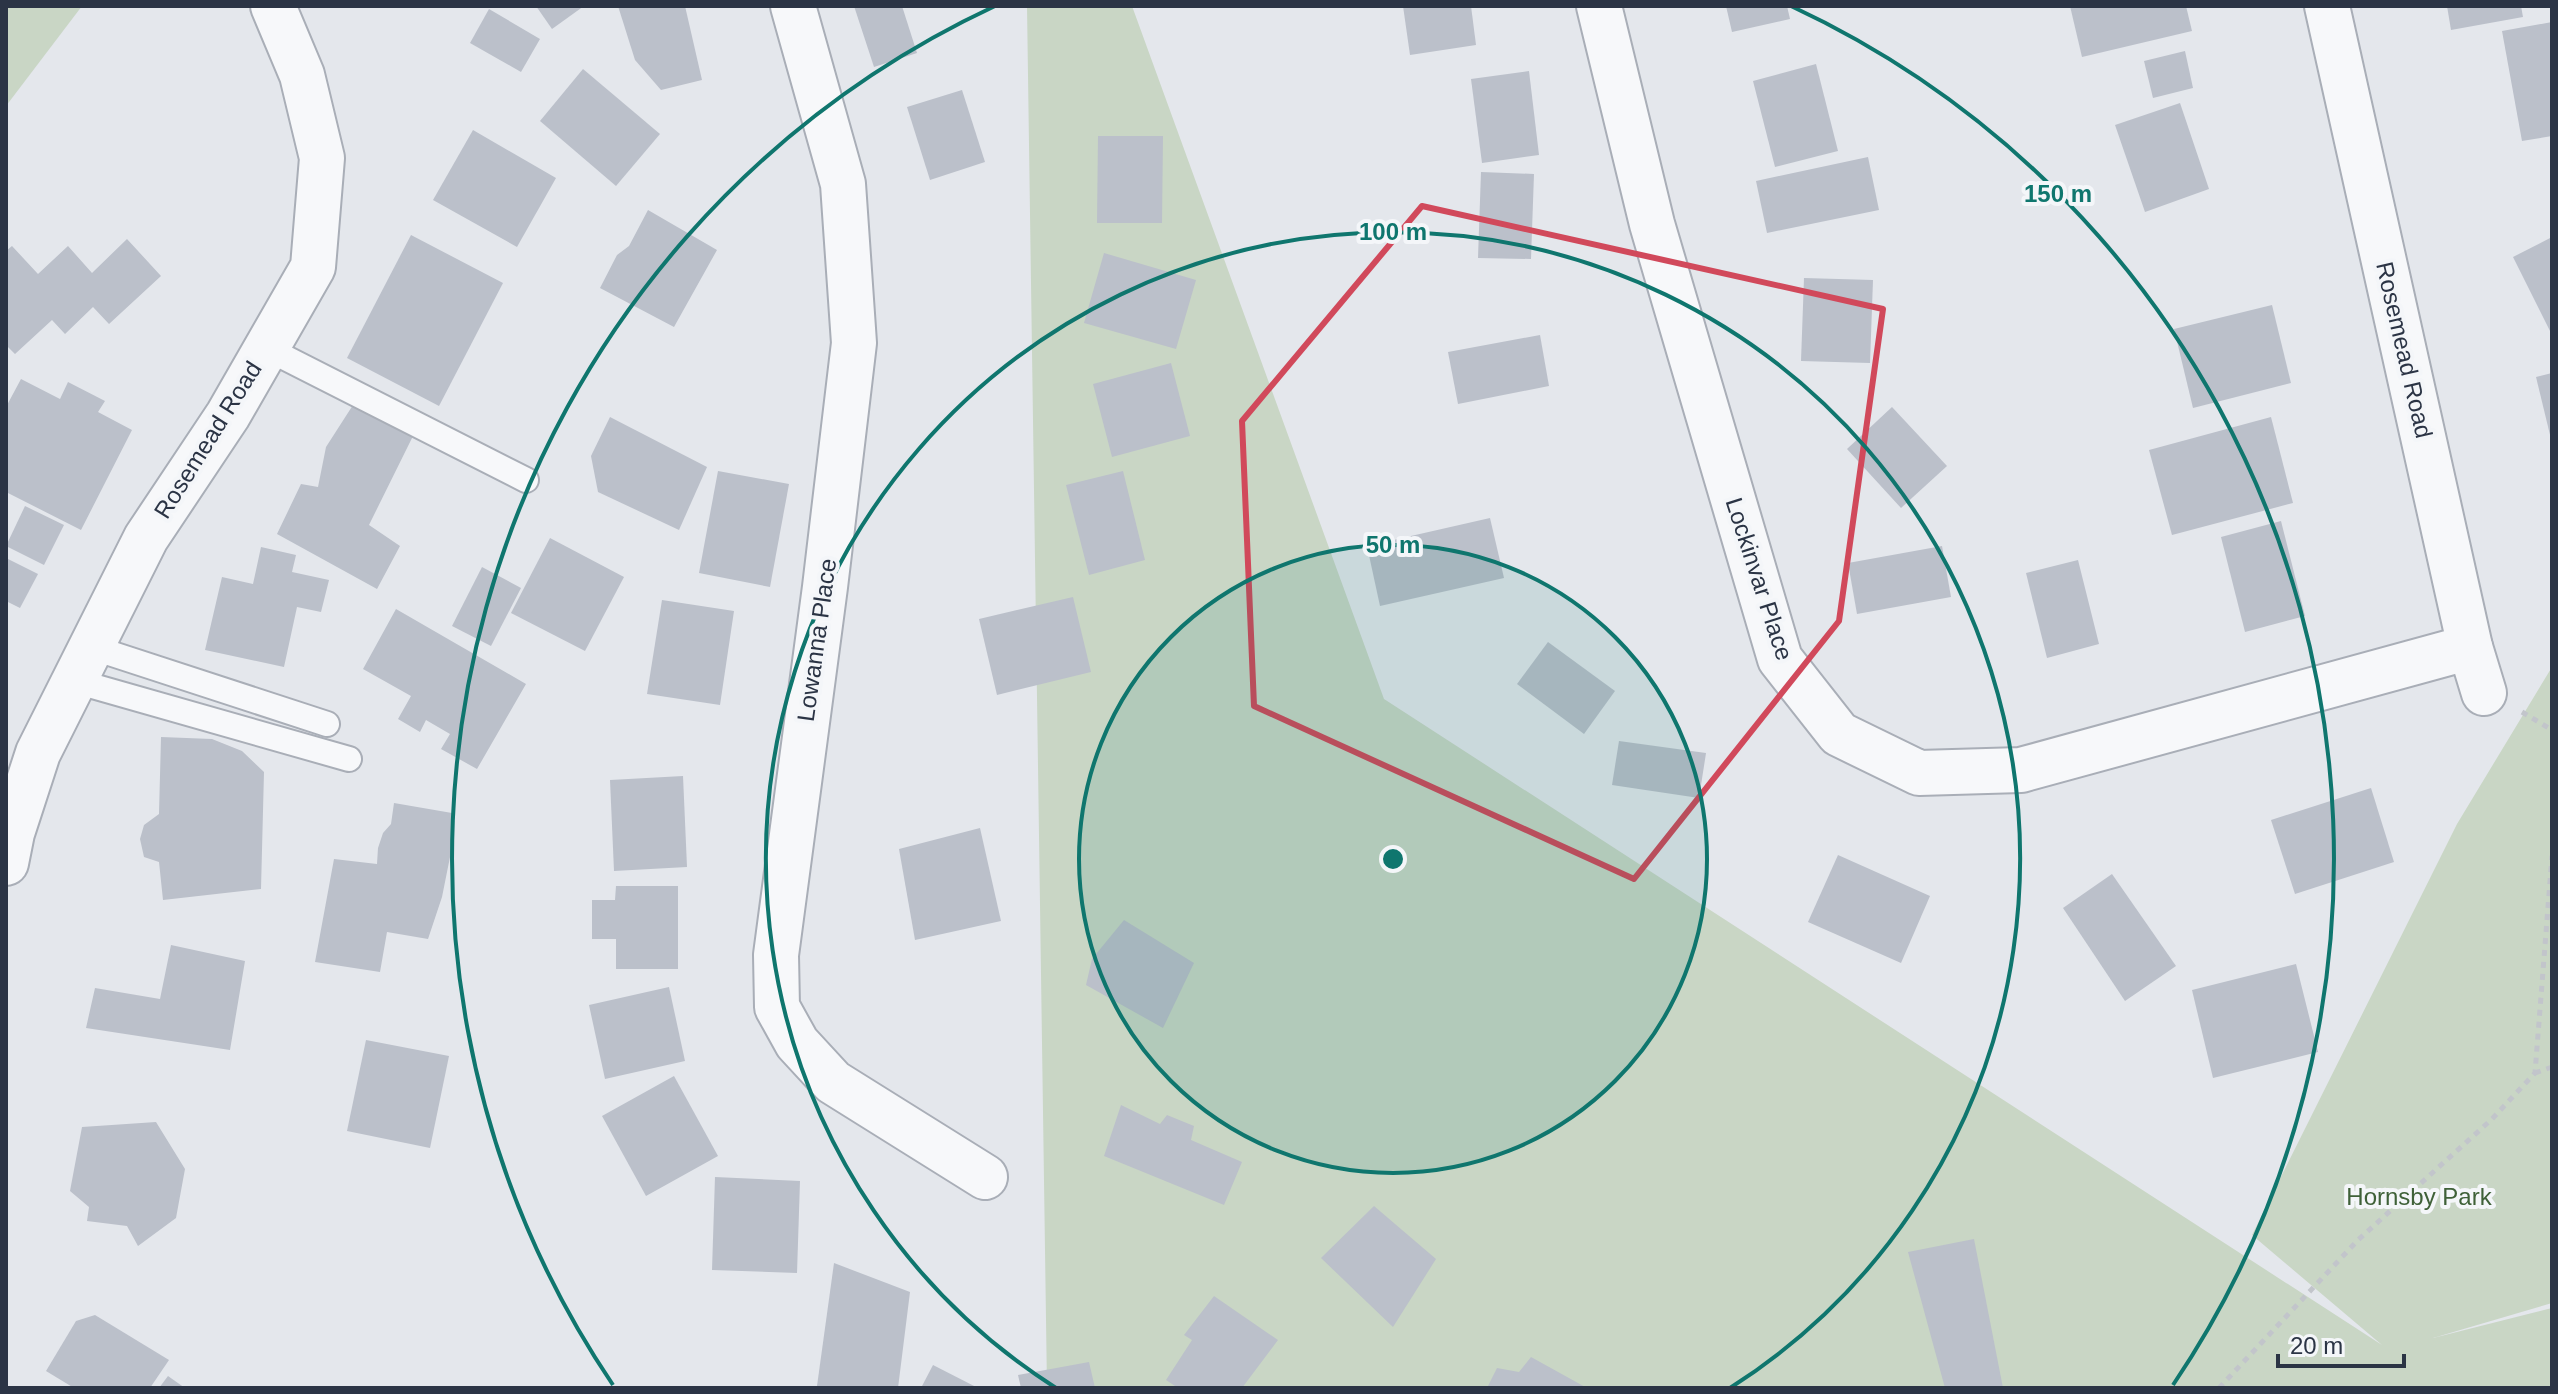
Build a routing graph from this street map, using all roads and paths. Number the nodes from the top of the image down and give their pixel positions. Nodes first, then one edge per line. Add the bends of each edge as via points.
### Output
1 (273, 6) edge
2 (793, 6) edge
3 (1599, 6) edge
4 (2327, 6) edge
5 (266, 348) junction
6 (526, 480) dead end
7 (2470, 647) junction
8 (83, 664) junction
9 (2484, 693) dead end
10 (327, 724) dead end
11 (349, 759) dead end
12 (2552, 856) edge
13 (6, 863) edge
14 (2552, 1067) edge
15 (2535, 1073) junction
16 (985, 1177) dead end
17 (2219, 1388) edge

1 - 5 street, Rosemead Road via 302,75 322,158 313,267
2 - 16 street, Lowanna Place via 843,184 854,343 776,955 777,1007 797,1043 833,1082
3 - 7 street, Lockinvar Place via 1652,224 1780,659 1839,734 1919,773 2021,770
4 - 7 street, Rosemead Road
5 - 6 lane
5 - 8 street, Rosemead Road via 146,538
7 - 9 street, Rosemead Road
8 - 10 lane
8 - 11 lane
8 - 13 street, Rosemead Road via 38,753
12 - 15 path
14 - 15 path
15 - 17 path via 2358,1240

